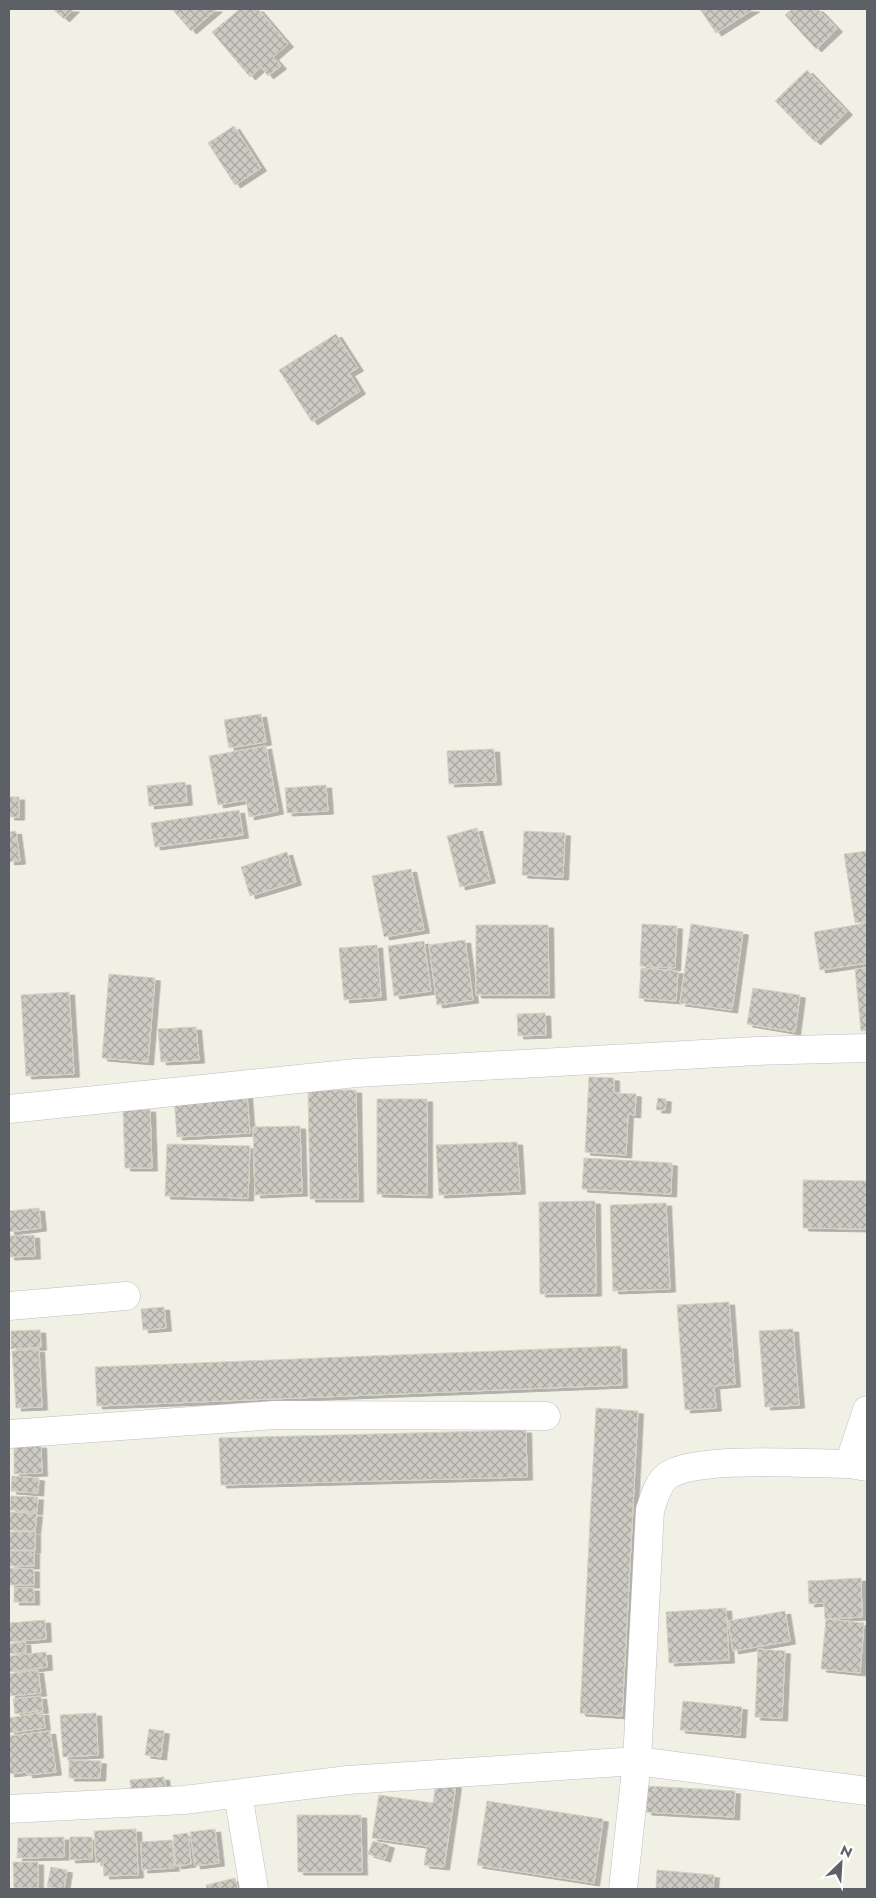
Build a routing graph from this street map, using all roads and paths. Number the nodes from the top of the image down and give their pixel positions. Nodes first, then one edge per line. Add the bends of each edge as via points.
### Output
1 (867, 1048) edge
2 (9, 1109) edge
3 (126, 1296) dead end
4 (9, 1306) edge
5 (867, 1410) edge
6 (546, 1416) dead end
7 (9, 1434) edge
8 (858, 1465) edge
9 (637, 1761) junction
10 (867, 1791) edge
11 (238, 1794) junction
12 (9, 1809) edge
13 (254, 1889) edge
14 (623, 1889) edge

1 - 2 street via 356,1073
3 - 4 street
5 - 8 street
6 - 7 street via 275,1415
8 - 9 street via 709,1463 683,1469 667,1477 656,1492 650,1510
9 - 10 street
9 - 11 street via 348,1780
9 - 14 street
11 - 12 street
11 - 13 street

